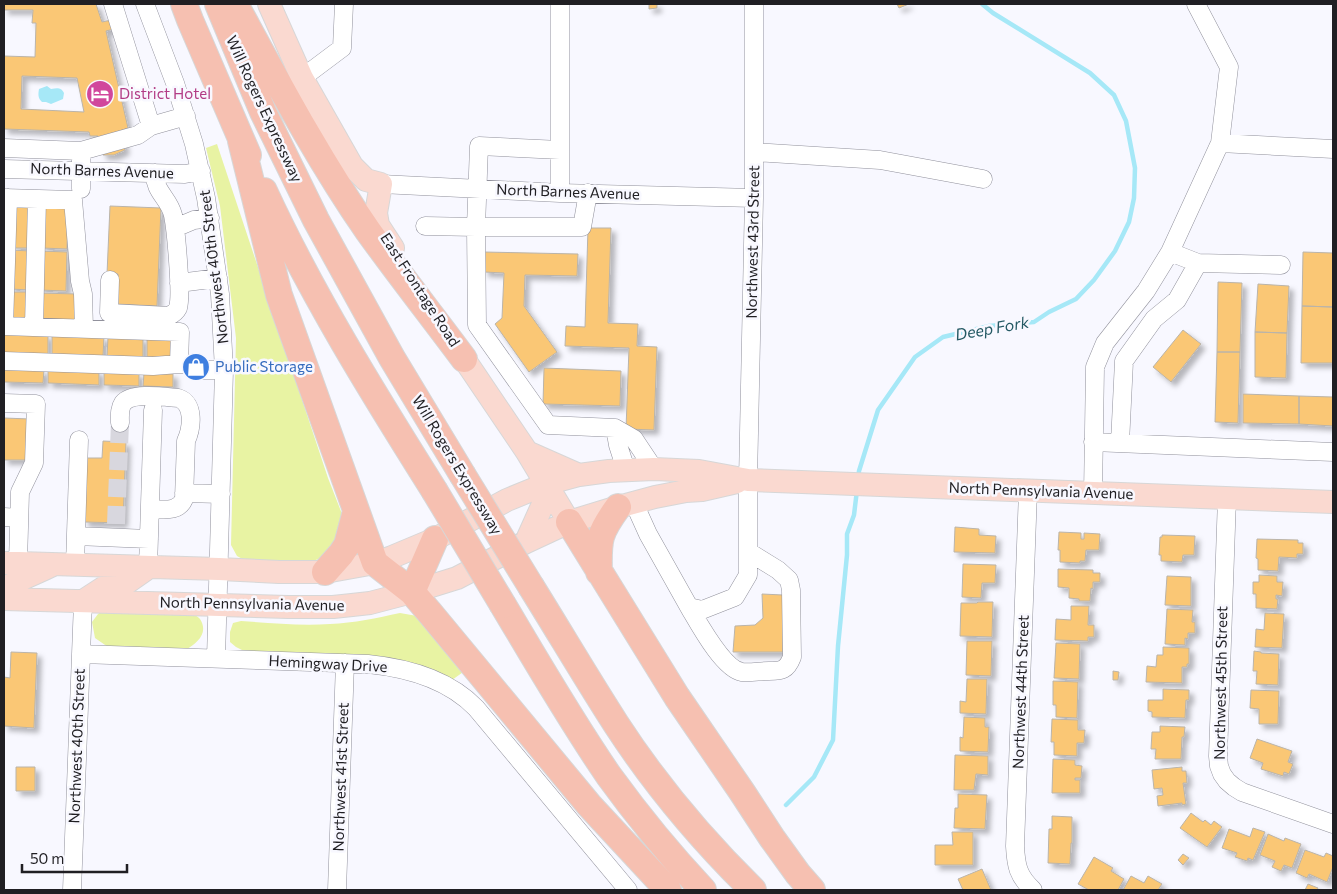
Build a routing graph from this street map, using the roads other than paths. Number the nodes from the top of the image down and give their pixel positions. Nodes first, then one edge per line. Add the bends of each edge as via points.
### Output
1 (113, 4) edge
2 (145, 4) edge
3 (184, 4) edge
4 (218, 4) edge
5 (235, 4) edge
6 (269, 4) edge
7 (344, 4) edge
8 (560, 4) edge
9 (754, 4) edge
10 (1196, 4) edge
11 (302, 78) junction
12 (186, 116) junction
13 (151, 126) junction
14 (241, 141) junction
15 (1220, 143) junction
16 (4, 148) edge
17 (560, 150) junction
18 (1333, 150) edge
19 (82, 151) junction
20 (754, 152) junction
21 (4, 168) edge
22 (201, 170) junction
23 (81, 171) junction
24 (155, 173) junction
25 (984, 179) dead end
26 (381, 184) junction
27 (476, 188) junction
28 (81, 189) dead end
29 (560, 193) junction
30 (588, 193) junction
31 (6, 198) edge
32 (754, 198) junction
33 (37, 199) junction
34 (210, 218) junction
35 (425, 226) dead end
36 (476, 227) junction
37 (175, 228) junction
38 (1170, 252) junction
39 (1198, 264) junction
40 (1281, 265) dead end
41 (218, 278) junction
42 (110, 280) dead end
43 (179, 283) junction
44 (4, 326) edge
45 (34, 327) junction
46 (84, 329) junction
47 (464, 359) junction
48 (4, 361) edge
49 (179, 364) junction
50 (224, 370) junction
51 (4, 403) edge
52 (153, 410) dead end
53 (120, 423) tunnel mouth
54 (615, 428) junction
55 (79, 440) dead end
56 (1093, 442) junction
57 (1120, 443) junction
58 (527, 452) junction
59 (1333, 452) edge
60 (654, 469) junction
61 (626, 470) junction
62 (579, 475) junction
63 (748, 480) junction
64 (546, 484) junction
65 (1028, 491) junction
66 (184, 493) junction
67 (222, 494) junction
68 (1093, 494) junction
69 (1227, 498) junction
70 (1333, 502) edge
71 (626, 505) junction
72 (150, 509) junction
73 (356, 511) junction
74 (11, 518) edge
75 (569, 522) junction
76 (76, 536) junction
77 (149, 539) junction
78 (435, 539) junction
79 (526, 542) junction
80 (748, 552) junction
81 (11, 563) edge
82 (375, 563) junction
83 (66, 564) junction
84 (148, 568) junction
85 (219, 569) junction
86 (325, 572) junction
87 (599, 572) junction
88 (4, 589) edge
89 (412, 592) junction
90 (4, 599) edge
91 (82, 602) junction
92 (218, 604) junction
93 (689, 607) junction
94 (81, 654) junction
95 (216, 660) junction
96 (345, 663) junction
97 (1333, 824) edge
98 (72, 890) edge
99 (337, 890) edge
100 (628, 890) edge
101 (668, 890) edge
102 (703, 890) edge
103 (753, 890) edge
104 (812, 890) edge
105 (1032, 890) edge

1 - 13 street
2 - 12 street, Northwest 40th Street
3 - 14 highway, Will Rogers Expressway
4 - 103 highway, Will Rogers Expressway, bridge via 263,112 316,220 392,358 462,474 616,724 705,841
5 - 47 highway via 337,183
6 - 11 main road
7 - 11 street via 342,48
8 - 17 street
9 - 20 street, Northwest 43rd Street
10 - 15 street via 1229,67
11 - 26 main road via 352,166 366,180
12 - 13 street
12 - 22 street, Northwest 40th Street
13 - 19 street via 138,135
14 - 73 highway via 279,295
14 - 102 highway, Will Rogers Expressway, bridge via 325,310 576,726 642,820
15 - 18 street
15 - 38 street
16 - 19 street
17 - 27 street via 479,146
17 - 29 street
19 - 23 street
20 - 25 street via 880,160
20 - 32 street, Northwest 43rd Street
21 - 23 street, North Barnes Avenue
22 - 24 street, North Barnes Avenue via 185,174
22 - 34 street, Northwest 40th Street
23 - 24 street, North Barnes Avenue
23 - 28 street
24 - 37 street via 156,185 167,202
26 - 27 street, North Barnes Avenue
26 - 47 main road, East Frontage Road via 376,213 378,224
27 - 29 street, North Barnes Avenue
27 - 36 street
29 - 30 street, North Barnes Avenue
30 - 32 street, North Barnes Avenue
30 - 36 street via 582,228
31 - 33 street
31 - 44 street
32 - 63 street, Northwest 43rd Street
33 - 45 street
33 - 46 street via 73,200
34 - 37 street
34 - 41 street, Northwest 40th Street
35 - 36 street
36 - 54 street via 477,325 548,425
37 - 43 street
38 - 39 street
38 - 56 street via 1146,291 1105,343 1095,367
39 - 40 street
39 - 57 street via 1177,300 1154,320 1124,361
41 - 43 street
41 - 50 street, Northwest 40th Street
42 - 43 street via 109,314 169,316 178,307
44 - 45 street
45 - 46 street
46 - 49 street via 180,332
47 - 58 main road, East Frontage Road
48 - 49 street
49 - 50 street via 204,370
50 - 67 street, Northwest 40th Street
51 - 74 street via 36,404 34,464
52 - 72 street
53 - 66 street via 124,402 135,396 183,399 191,412
54 - 60 street via 634,439
54 - 61 street
55 - 76 street
56 - 57 street
56 - 68 street
57 - 59 street
58 - 62 main road
58 - 64 main road, East Frontage Road
60 - 61 main road, North Pennsylvania Avenue
60 - 63 main road, North Pennsylvania Avenue via 699,470
61 - 62 main road, North Pennsylvania Avenue
62 - 64 main road, North Pennsylvania Avenue
63 - 65 main road, North Pennsylvania Avenue
63 - 71 main road, North Pennsylvania Avenue
63 - 80 street, Northwest 43rd Street
64 - 75 main road, East Frontage Road
64 - 78 main road, North Pennsylvania Avenue via 507,500
64 - 79 main road via 543,504
65 - 68 main road, North Pennsylvania Avenue
65 - 105 street, Northwest 44th Street via 1015,846 1021,877
66 - 67 street
66 - 72 street via 182,504 177,508
67 - 85 street, Northwest 40th Street
68 - 69 main road, North Pennsylvania Avenue
69 - 70 main road, North Pennsylvania Avenue
69 - 97 street, Northwest 45th Street via 1219,766 1227,781 1242,792
71 - 75 main road, North Pennsylvania Avenue
71 - 87 highway via 604,528 599,541
71 - 93 street via 648,534
72 - 77 street
73 - 82 highway
73 - 86 highway via 347,545
74 - 81 street
75 - 79 main road, North Pennsylvania Avenue
75 - 87 highway
76 - 77 street via 116,530
76 - 83 street
77 - 84 street
78 - 82 main road, North Pennsylvania Avenue
78 - 89 highway
79 - 89 main road, North Pennsylvania Avenue via 457,578
80 - 93 street, Northwest 43rd Street via 748,575 735,597 702,610
80 - 93 street via 789,580 792,656 789,664 781,671 741,672 733,668 709,641
81 - 83 main road, North Pennsylvania Avenue
82 - 86 main road, North Pennsylvania Avenue
82 - 89 highway
83 - 84 main road, North Pennsylvania Avenue
83 - 88 main road
84 - 85 main road, North Pennsylvania Avenue
84 - 91 main road via 128,582 103,588
85 - 86 main road, North Pennsylvania Avenue
85 - 92 street, Northwest 40th Street
87 - 104 highway via 772,838
89 - 92 main road, North Pennsylvania Avenue via 333,607
89 - 101 highway via 589,805
90 - 91 main road, North Pennsylvania Avenue
91 - 92 main road, North Pennsylvania Avenue
91 - 94 street, Northwest 40th Street
92 - 95 street, Northwest 40th Street
94 - 95 street, Hemingway Drive
94 - 98 street, Northwest 40th Street
95 - 96 street, Hemingway Drive
96 - 99 street, Northwest 41st Street
96 - 100 street, Hemingway Drive via 400,668 434,680 464,696

